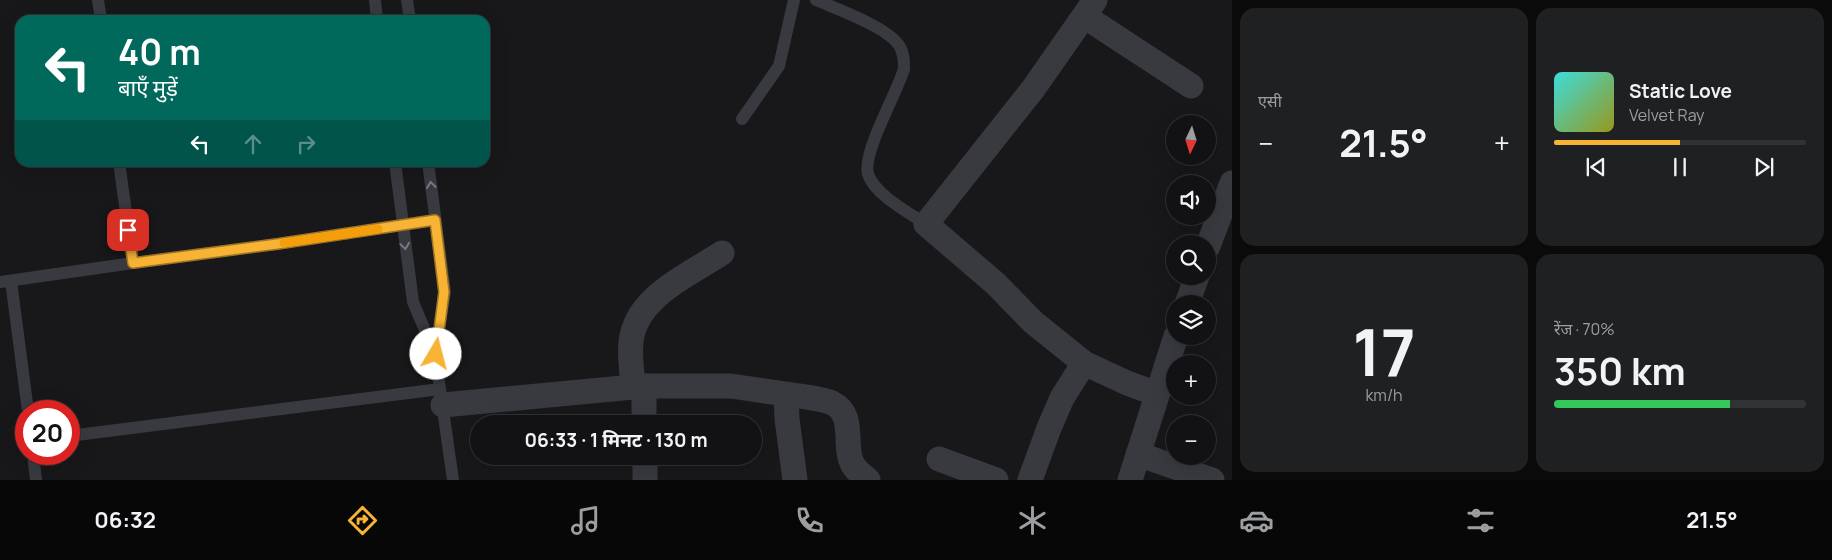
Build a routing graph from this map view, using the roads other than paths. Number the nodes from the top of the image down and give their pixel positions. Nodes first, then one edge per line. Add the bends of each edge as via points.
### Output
1 (98, 0) edge
2 (375, 0) edge
3 (408, 0) edge
4 (794, 0) edge
5 (816, 0) edge
6 (1090, 8) edge
7 (100, 15) edge
8 (377, 15) edge
9 (410, 15) edge
10 (1192, 86) dead end
11 (742, 119) dead end
12 (120, 167) edge
13 (396, 167) edge
14 (429, 167) edge
15 (1232, 183) edge
16 (435, 220) junction
17 (926, 224) junction
18 (402, 225) junction
19 (1218, 234) edge
20 (722, 253) dead end
21 (133, 263) junction
22 (6, 281) edge
23 (1173, 345) edge
24 (436, 354) junction
25 (1084, 362) junction
26 (639, 387) junction
27 (786, 394) junction
28 (1157, 394) junction
29 (441, 397) junction
30 (26, 400) edge
31 (643, 415) edge
32 (80, 435) edge
33 (1138, 454) junction
34 (939, 460) dead end
35 (34, 465) edge
36 (645, 465) edge
37 (36, 480) edge
38 (453, 480) edge
39 (645, 480) edge
40 (795, 480) edge
41 (868, 480) edge
42 (996, 480) edge
43 (1030, 480) edge
44 (1130, 480) edge
45 (1212, 480) edge

1 - 7 lane
2 - 8 lane
3 - 9 lane
4 - 11 lane via 779,66
5 - 17 lane via 882,30 900,46 904,69 870,152 868,174 883,194
6 - 10 street
6 - 17 street via 1033,89
12 - 21 lane
13 - 18 lane
16 -> 14 lane
15 - 19 street
16 - 18 lane
16 - 24 lane via 444,292
17 - 25 street via 996,284 1032,322
18 - 21 lane
18 -> 24 lane via 413,302
20 - 26 street via 663,291 642,313 634,327 631,342
21 - 22 lane
22 - 30 lane
23 - 28 street
24 - 29 lane
25 - 28 street
25 - 43 street via 1062,398
26 - 27 street via 731,386
26 - 29 street
26 - 31 street
27 - 40 street
27 - 41 street via 832,403 840,410 846,419 852,464
28 - 33 street
29 - 32 lane
29 - 38 lane
33 - 44 street
33 - 45 street
34 - 42 street
35 - 37 lane
36 - 39 street

